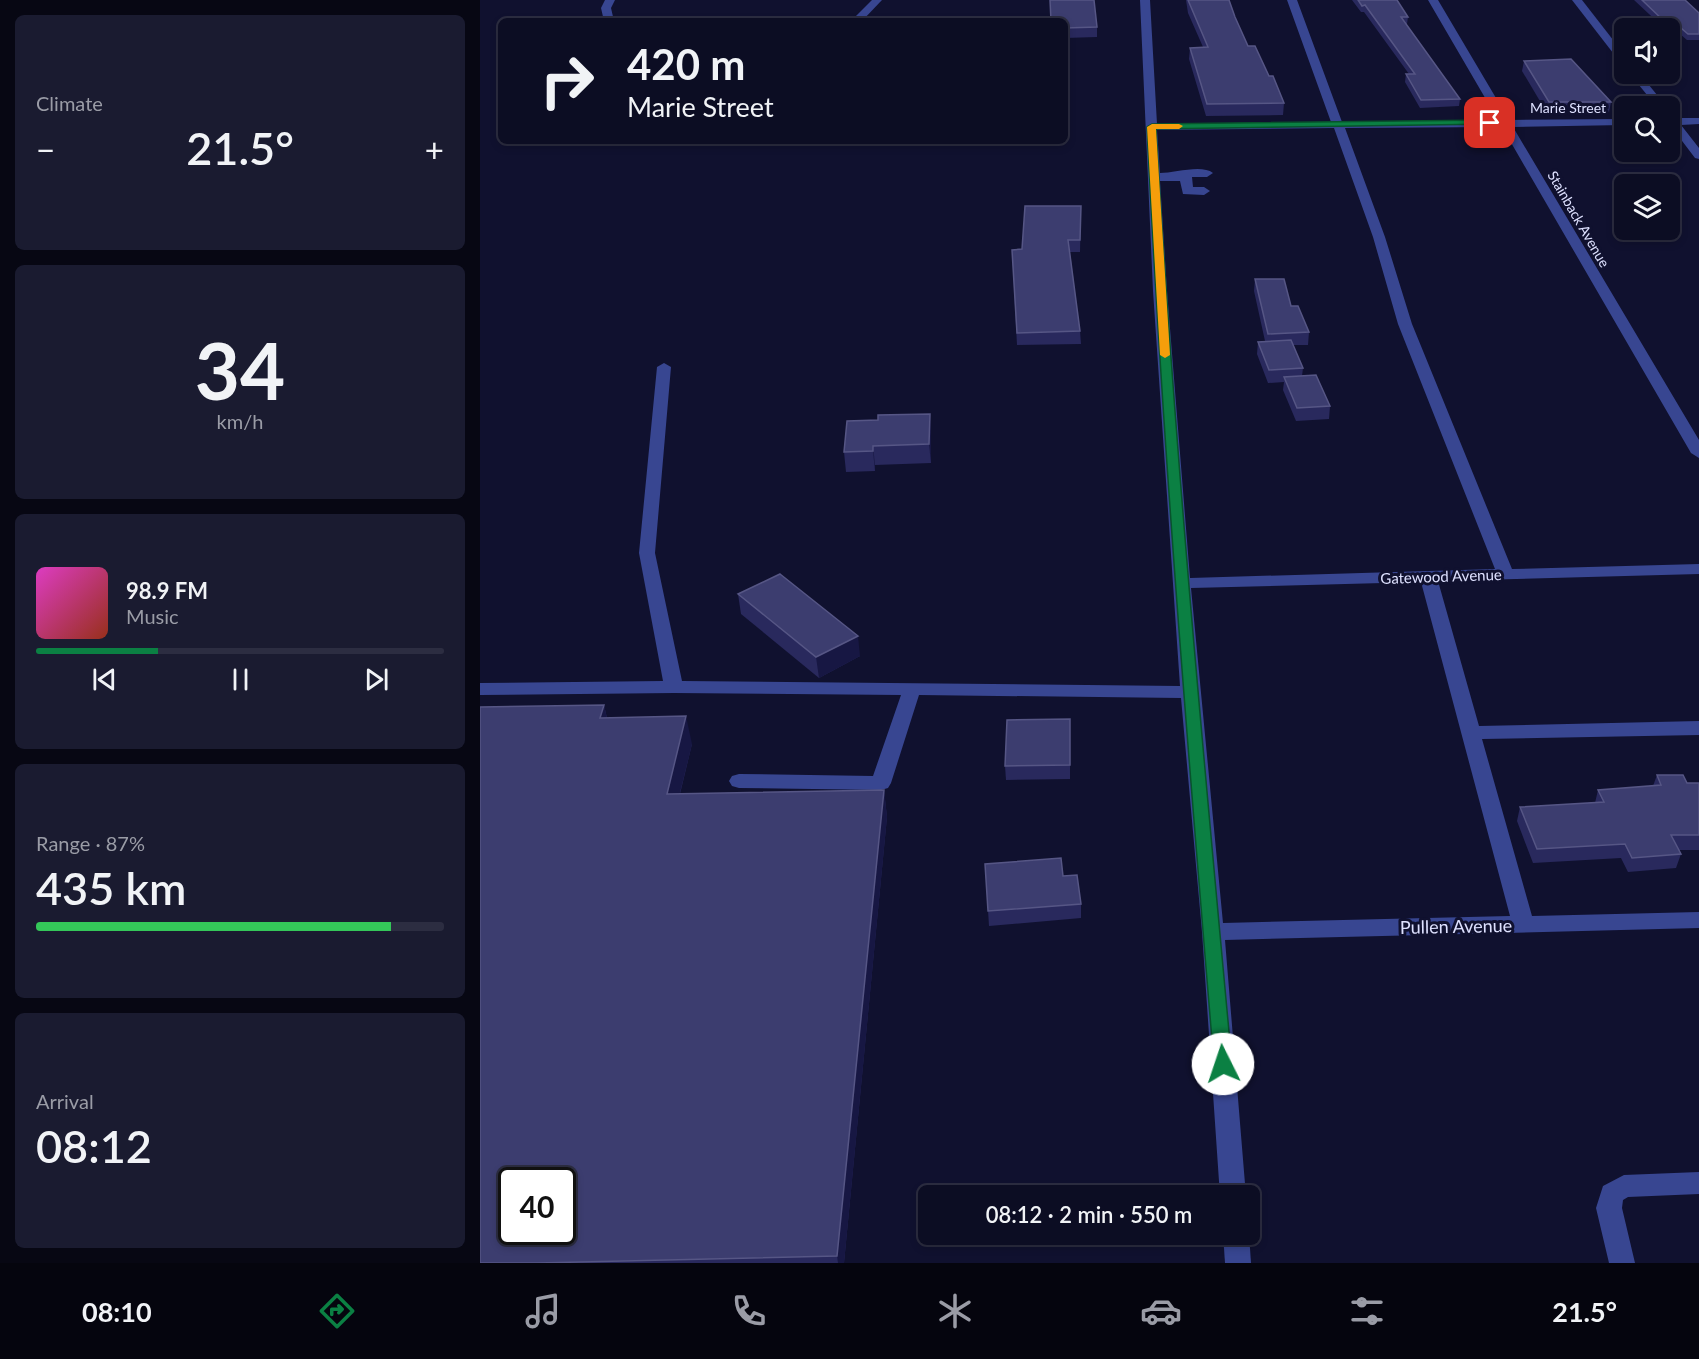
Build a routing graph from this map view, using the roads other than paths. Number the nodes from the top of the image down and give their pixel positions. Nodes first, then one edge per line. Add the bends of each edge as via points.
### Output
1 (610, 0) edge
2 (877, 0) edge
3 (1145, 0) edge
4 (1292, 0) edge
5 (1433, 0) edge
6 (1577, 0) edge
7 (608, 18) edge
8 (859, 18) edge
9 (1614, 47) edge
10 (1643, 84) edge
11 (1653, 96) edge
12 (1680, 120) edge
13 (1699, 121) edge
14 (1614, 122) edge
15 (1505, 123) junction
16 (1338, 124) junction
17 (1152, 127) junction
18 (1680, 132) edge
19 (1699, 156) edge
20 (1155, 177) junction
21 (1186, 179) junction
22 (664, 367) dead end
23 (1699, 453) edge
24 (1699, 569) edge
25 (1506, 575) junction
26 (1428, 577) junction
27 (1184, 583) junction
28 (674, 687) junction
29 (480, 689) edge
30 (912, 689) junction
31 (1190, 692) junction
32 (1699, 728) edge
33 (1472, 733) junction
34 (739, 781) dead end
35 (1699, 920) edge
36 (1523, 924) junction
37 (1213, 932) junction
38 (1699, 1183) edge
39 (1232, 1185) edge
40 (1237, 1245) edge
41 (1238, 1263) edge
42 (1622, 1263) edge

1 - 7 street via 606,8
2 - 8 street
3 - 17 street
4 - 16 street
5 - 15 street, Stainback Avenue
6 - 9 street
10 - 11 street
12 - 13 street
14 - 15 street, Marie Street
15 - 16 street, Marie Street
15 - 23 street, Stainback Avenue
16 - 17 street, Marie Street
16 - 25 street via 1405,324
17 - 20 street
18 - 19 street
20 - 21 street
20 - 27 street via 1160,291
21 - 21 street via 1187,191 1206,182 1185,173
22 - 28 street via 646,553
24 - 25 street, Gatewood Avenue
25 - 26 street, Gatewood Avenue
26 - 27 street, Gatewood Avenue
26 - 33 street
27 - 31 street
28 - 29 street
28 - 30 street
30 - 31 street
30 - 34 street via 881,783
31 - 37 street
32 - 33 street
33 - 36 street
35 - 36 street, Pullen Avenue
36 - 37 street, Pullen Avenue
37 - 39 street
38 - 42 street via 1624,1186 1612,1194 1609,1208
40 - 41 street

